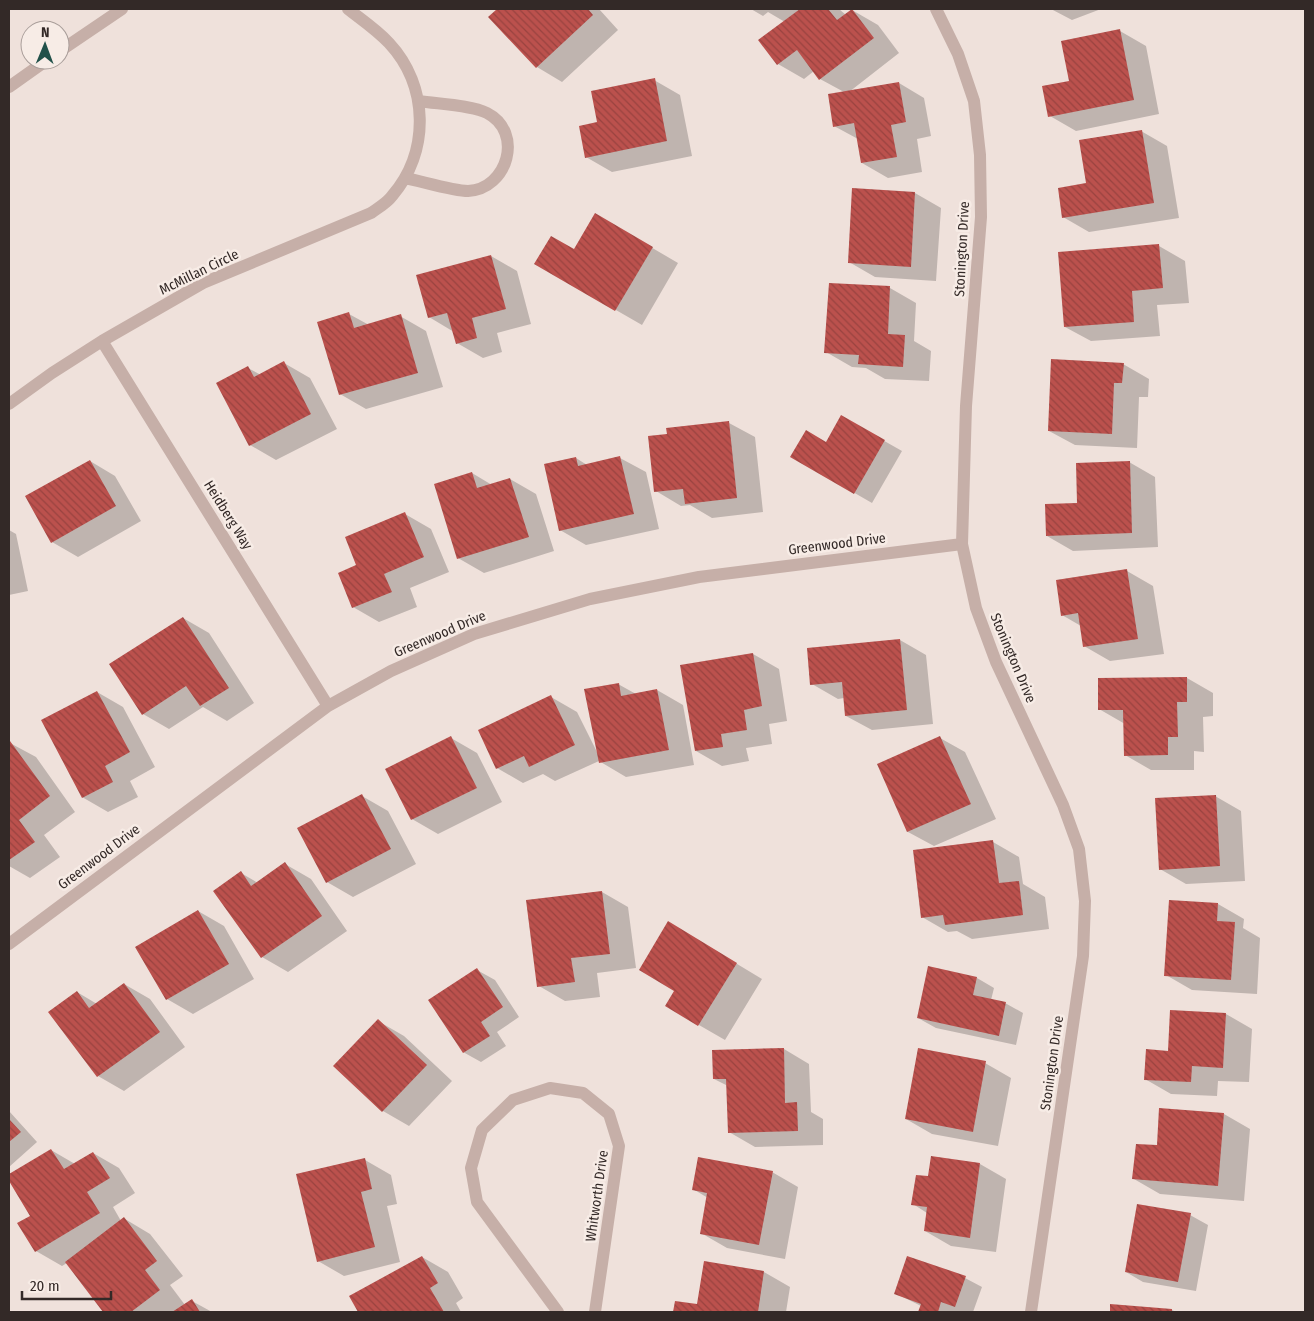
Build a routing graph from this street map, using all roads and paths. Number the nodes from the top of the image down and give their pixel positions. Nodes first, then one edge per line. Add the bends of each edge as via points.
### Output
1 (348, 9) edge
2 (936, 9) edge
3 (113, 11) edge
4 (70, 43) edge
5 (33, 70) edge
6 (9, 87) edge
7 (419, 101) junction
8 (404, 178) junction
9 (102, 341) junction
10 (9, 404) edge
11 (962, 544) junction
12 (328, 706) junction
13 (9, 944) edge
14 (558, 1312) edge
15 (595, 1312) edge
16 (1031, 1312) edge

1 - 7 street, McMillan Circle via 389,43 408,70
2 - 11 street, Stonington Drive via 958,54 974,100 980,155 981,217 966,406
3 - 4 street
5 - 6 street
7 - 8 street, McMillan Circle via 420,127 415,155
7 - 8 street via 488,114 505,134 507,160 502,172 481,189 467,191
8 - 9 street, McMillan Circle via 392,197 371,213 203,283
9 - 10 street, McMillan Circle
9 - 12 street, Heidberg Way
11 - 12 street, Greenwood Drive via 699,576 590,599 474,634 391,671
11 - 16 street, Stonington Drive via 976,608 996,662 1063,805 1079,849 1085,901 1083,956
12 - 13 street, Greenwood Drive
14 - 15 street, Whitworth Drive via 477,1202 471,1168 482,1130 513,1100 550,1088 582,1093 608,1114 619,1146

